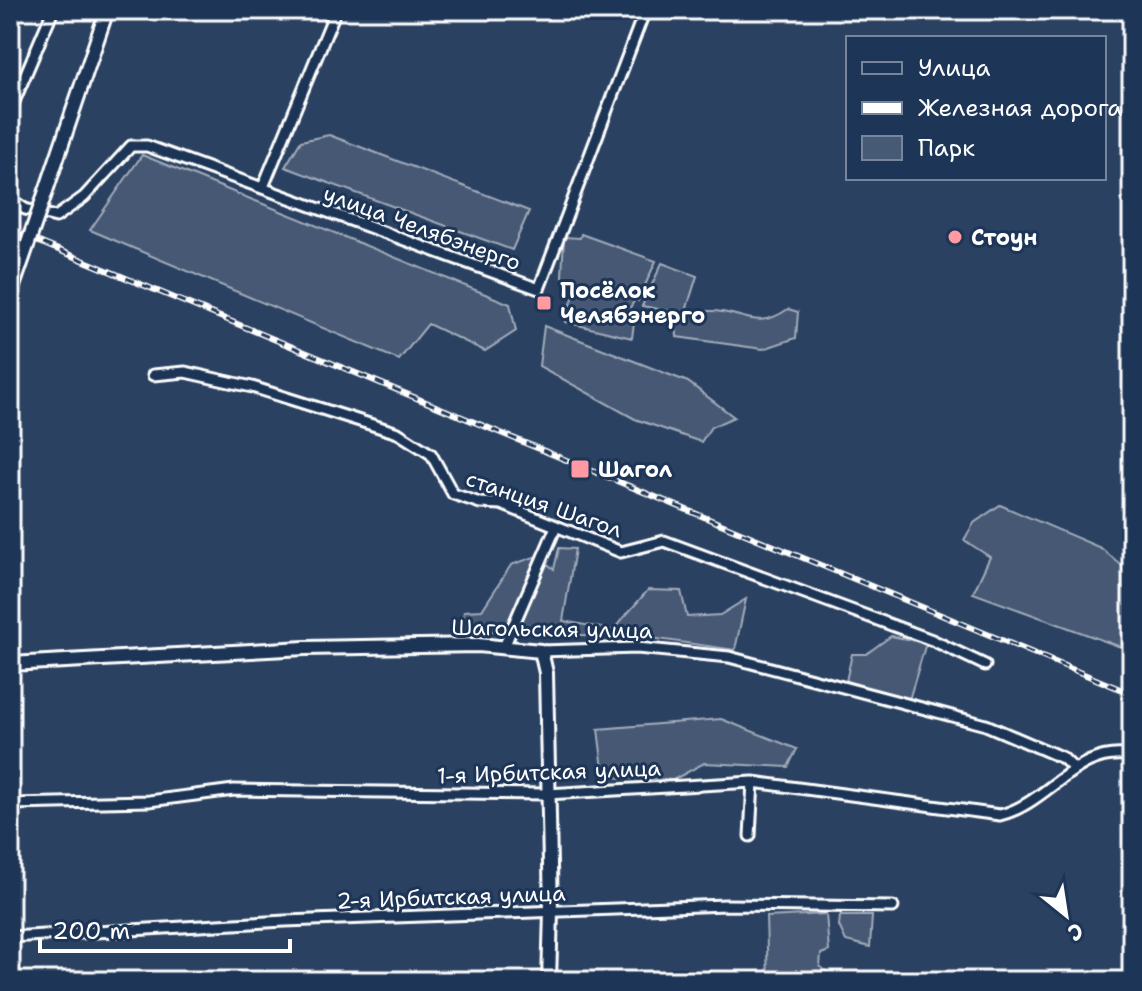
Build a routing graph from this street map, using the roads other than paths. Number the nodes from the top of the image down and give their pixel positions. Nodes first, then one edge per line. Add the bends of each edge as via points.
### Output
1 (53, 10) edge
2 (107, 10) edge
3 (336, 10) edge
4 (645, 10) edge
5 (13, 96) edge
6 (10, 111) edge
7 (263, 187) junction
8 (10, 199) edge
9 (10, 295) edge
10 (153, 375) dead end
11 (555, 529) junction
12 (504, 647) junction
13 (541, 651) junction
14 (10, 664) edge
15 (985, 665) dead end
16 (1132, 756) edge
17 (1074, 769) junction
18 (753, 782) junction
19 (547, 794) junction
20 (10, 804) edge
21 (750, 836) dead end
22 (893, 907) dead end
23 (551, 912) junction
24 (10, 937) edge
25 (549, 981) edge

1 - 5 street
2 - 9 street, bridge
3 - 7 street
4 - 7 street, улица Челябэнерго via 539,289
5 - 6 street
7 - 8 street, улица Челябэнерго via 147,146 131,146 84,197 56,217
10 - 11 street, станция Шагол via 185,372 252,387 398,433 431,454 453,494 501,504
11 - 12 street
11 - 15 street, станция Шагол via 621,552 664,541 932,640
12 - 13 street, Шагольская улица
12 - 14 street, Шагольская улица via 227,650
13 - 17 street, Шагольская улица via 637,648 729,657 986,725 1063,758
13 - 19 street via 546,673
16 - 17 street, 1-я Ирбитская улица via 1095,757
17 - 18 street, 1-я Ирбитская улица via 1016,811 1000,815
18 - 19 street, 1-я Ирбитская улица
18 - 21 street
19 - 20 street, 1-я Ирбитская улица via 234,790 149,801
19 - 23 street
22 - 23 street, 2-я Ирбитская улица via 726,905
23 - 24 street, 2-я Ирбитская улица
23 - 25 street

